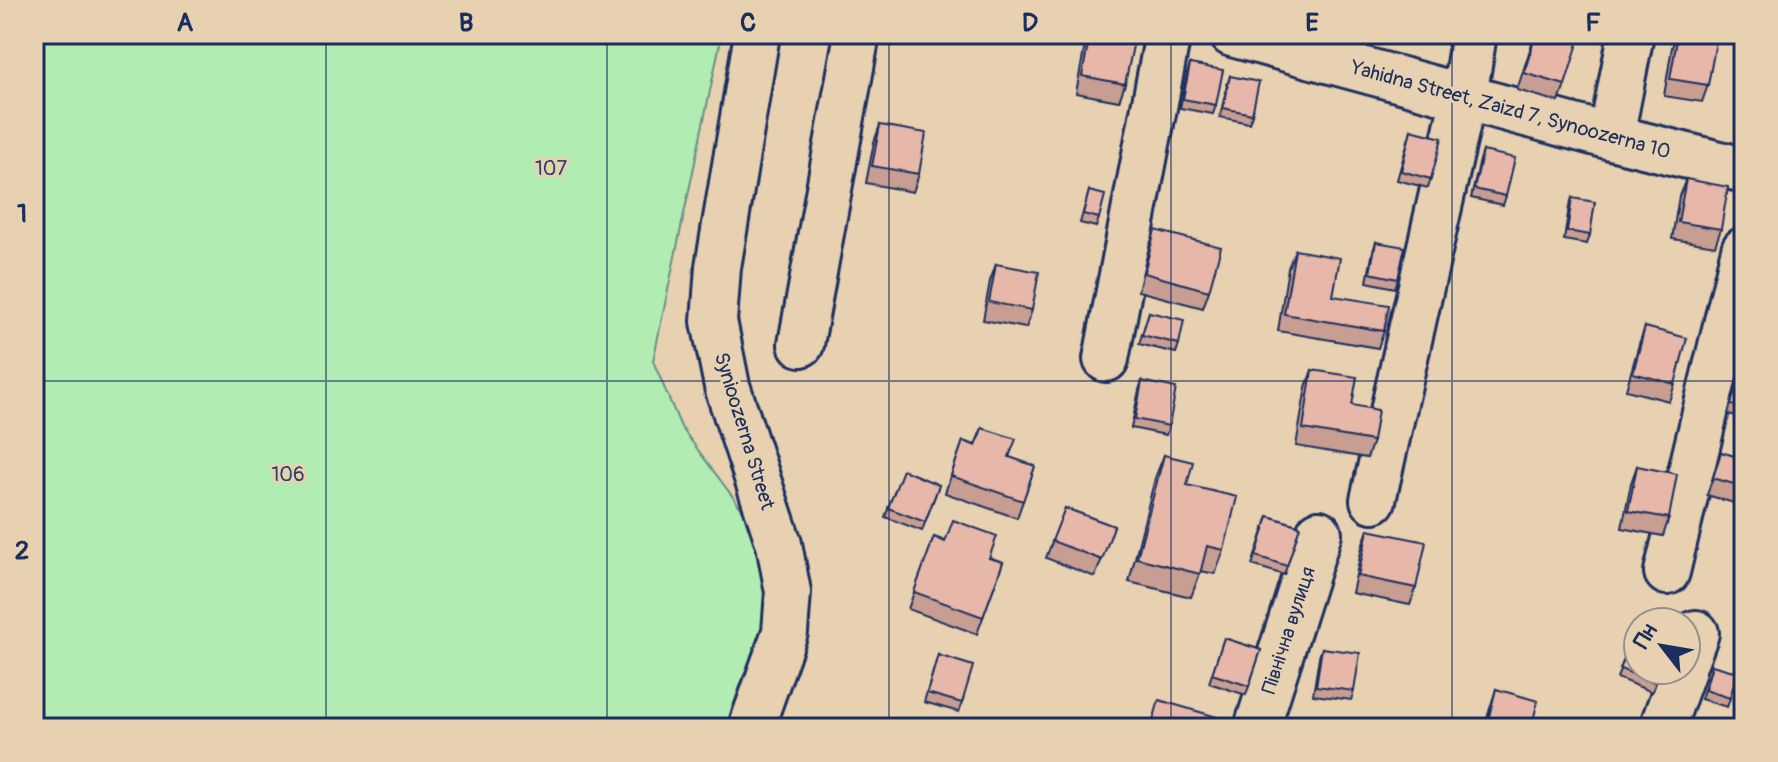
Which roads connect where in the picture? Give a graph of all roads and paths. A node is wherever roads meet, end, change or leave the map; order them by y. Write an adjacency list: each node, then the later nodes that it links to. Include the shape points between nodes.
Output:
1 (757, 34): 17 (street, Synioozerna Street, via 718,267 714,321 727,386 779,544 788,592 785,632)
2 (857, 34): 11 (street)
3 (1168, 34): 12 (street)
4 (1232, 34): 7 (street, Yahidna Street, Zaizd 7, Synoozerna 10)
5 (1474, 34): 7 (street)
6 (1631, 34): 8 (street)
7 (1464, 96): 8 (street, Yahidna Street, Zaizd 7, Synoozerna 10); 13 (street)
8 (1611, 137): 9 (street, Yahidna Street, Zaizd 7, Synoozerna 10)
9 (1744, 170)
10 (1744, 250): 15 (street)
11 (801, 344)
12 (1106, 359)
13 (1373, 500)
14 (1319, 533): 18 (street, Північна вулиця)
15 (1667, 572)
16 (1677, 686): 19 (street)
17 (751, 728)
18 (1257, 728)
19 (1662, 728)

